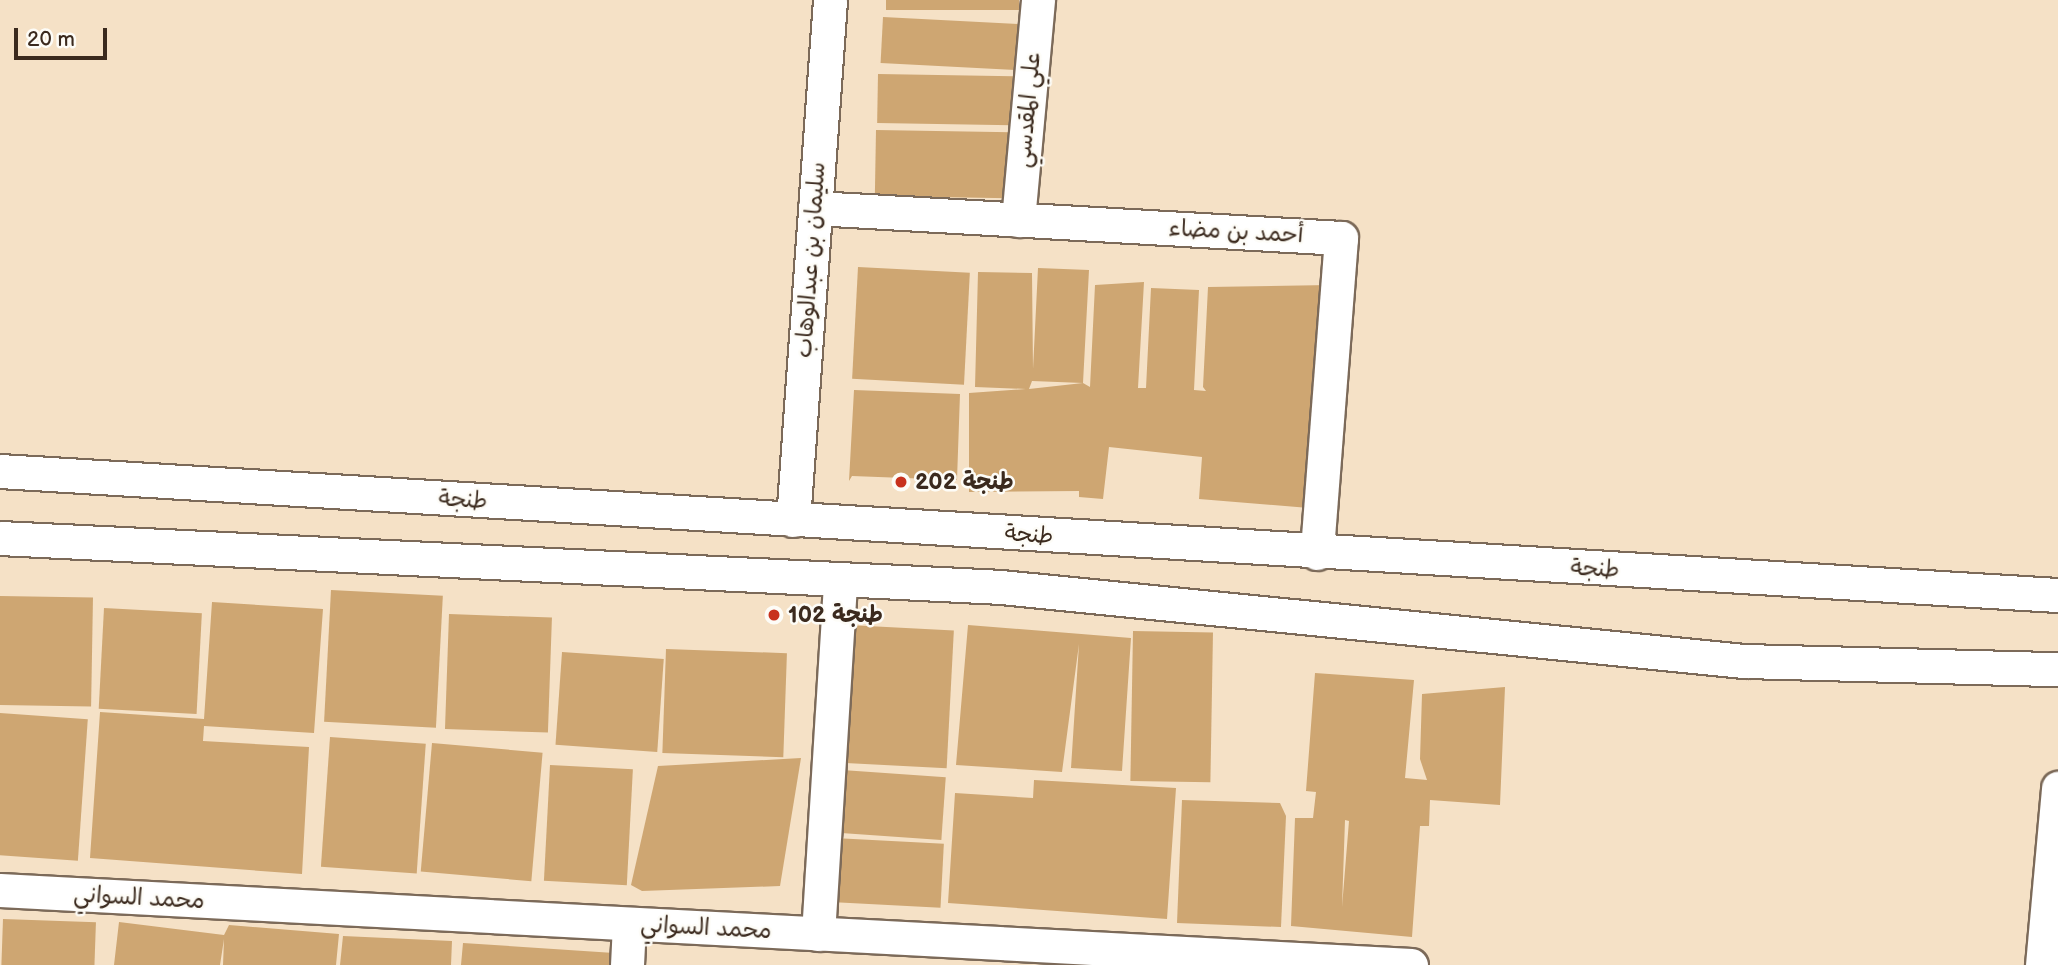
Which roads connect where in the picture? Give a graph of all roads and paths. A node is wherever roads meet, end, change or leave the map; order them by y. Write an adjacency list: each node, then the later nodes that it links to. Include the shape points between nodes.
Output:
1 (830, 0): 3 (street, سليمان بن عبدالوهاب)
2 (1038, 0): 4 (street, علي المقدسي)
3 (815, 208): 4 (street, أحمد بن مضاء); 6 (street, سليمان بن عبدالوهاب)
4 (1018, 220): 8 (street, أحمد بن مضاء, via 1341,238)
5 (0, 471): 6 (street, طنجة)
6 (793, 520): 8 (street, طنجة)
7 (0, 538): 9 (street)
8 (1317, 553): 10 (street, طنجة)
9 (840, 580): 11 (street, via 1001,587 1744,660); 15 (street)
10 (2058, 595)
11 (2058, 669)
12 (2058, 788): 19 (street)
13 (0, 890): 14 (street, محمد السواني)
14 (629, 924): 15 (street, محمد السواني); 17 (street)
15 (818, 934): 16 (street, محمد السواني)
16 (943, 953): 18 (street, محمد السواني)
17 (627, 965)
18 (1411, 965)
19 (2042, 965)

